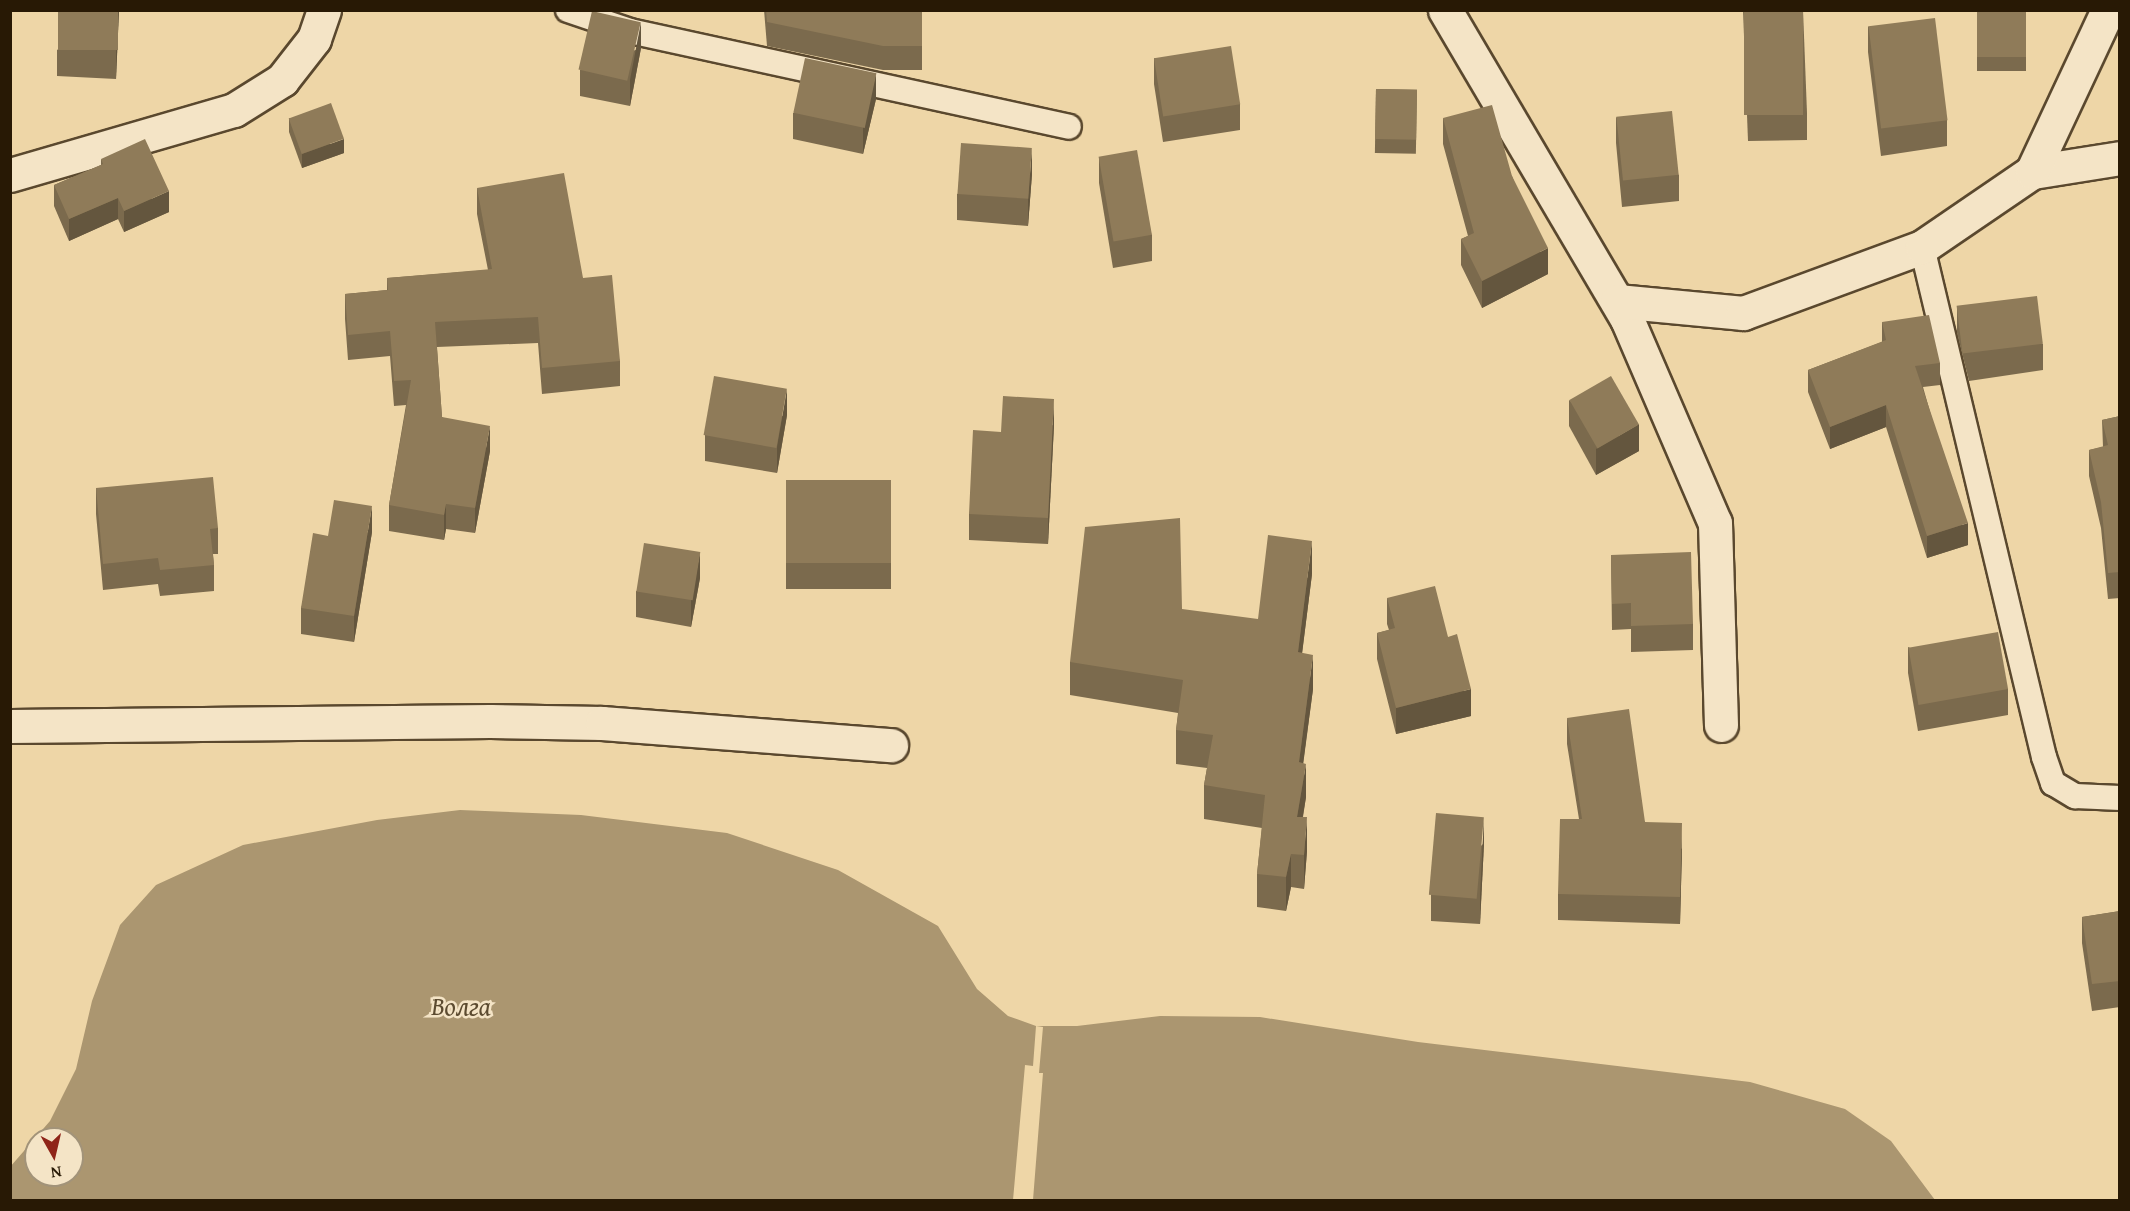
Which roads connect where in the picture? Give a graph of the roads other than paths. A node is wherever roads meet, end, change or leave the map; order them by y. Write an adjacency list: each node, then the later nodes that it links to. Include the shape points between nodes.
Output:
1 (324, 10): 8 (street, via 314,39 282,80 234,110)
2 (568, 10): 5 (lane, via 630,31)
3 (1445, 10): 10 (street)
4 (2108, 10): 7 (street)
5 (1069, 127)
6 (2120, 158): 7 (street)
7 (2032, 172): 9 (street)
8 (10, 175)
9 (1922, 247): 10 (street, via 1743,314); 14 (lane, via 2044,757 2054,783 2075,796)
10 (1617, 301): 11 (street, via 1715,524)
11 (1721, 725)
12 (10, 726): 13 (street, via 602,723)
13 (891, 745)
14 (2120, 798)

